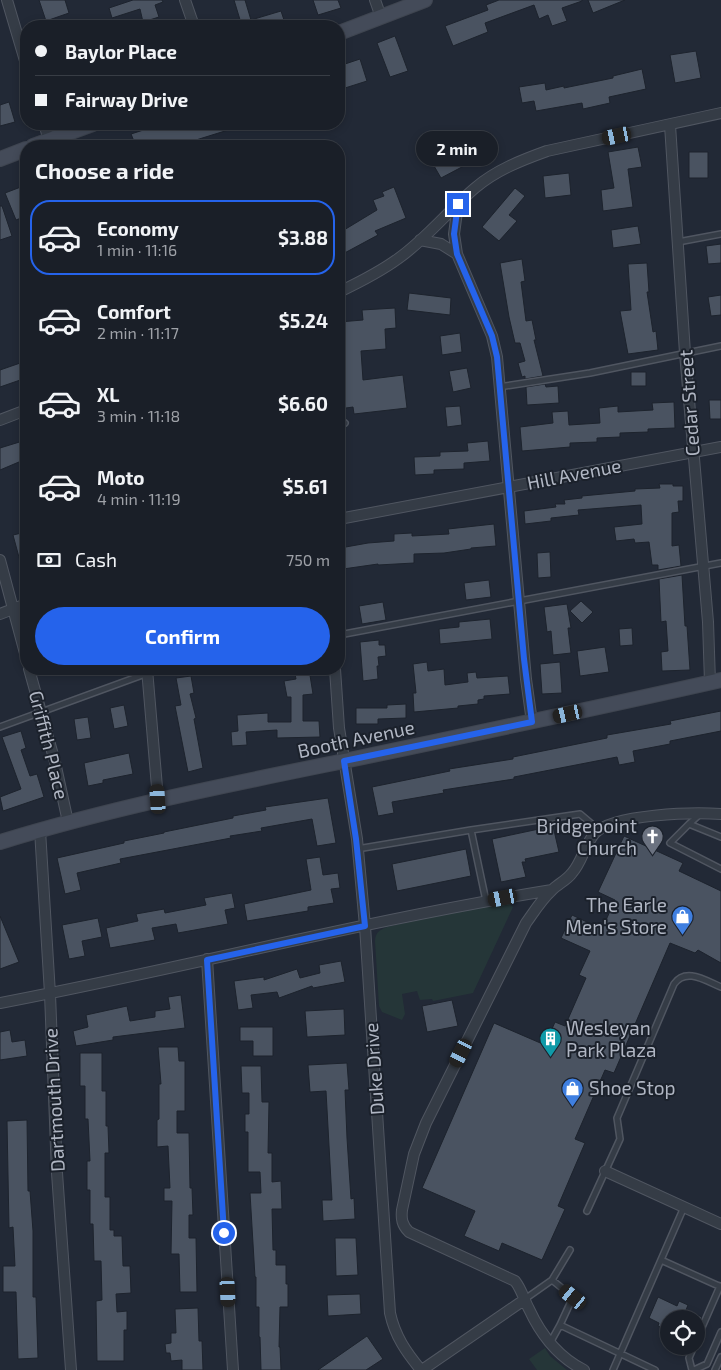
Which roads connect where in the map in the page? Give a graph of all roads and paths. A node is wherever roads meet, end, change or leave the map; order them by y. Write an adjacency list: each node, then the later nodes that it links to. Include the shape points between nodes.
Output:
1 (7, 0): 8 (street)
2 (185, 0): 6 (street)
3 (375, 0): 5 (street)
4 (425, 0): 5 (street)
5 (381, 17): 7 (street)
6 (192, 20)
7 (345, 31)
8 (20, 44)
9 (721, 113): 10 (street)
10 (670, 125): 16 (street, via 547,151 522,160 477,186); 19 (street, Cedar Street)
11 (46, 130): 13 (street)
12 (76, 130): 13 (street)
13 (49, 140)
14 (20, 151): 15 (street)
15 (0, 159)
16 (458, 204): 18 (street); 20 (street, via 454,234)
17 (721, 234): 19 (lane)
18 (420, 240): 20 (street, via 441,244); 21 (street, via 379,272)
19 (678, 242): 23 (street, Cedar Street)
20 (457, 254): 24 (street, via 492,336)
21 (345, 289)
22 (721, 346): 23 (lane)
23 (685, 353): 24 (lane); 28 (street, Cedar Street)
24 (499, 387): 29 (street)
25 (20, 412): 26 (street)
26 (0, 420)
27 (721, 446): 28 (street, Hill Avenue)
28 (692, 452): 29 (street, Hill Avenue); 33 (street, Cedar Street)
29 (508, 487): 30 (street, Hill Avenue); 34 (street)
30 (345, 518)
31 (0, 560): 36 (street)
32 (721, 563): 33 (lane)
33 (702, 566): 34 (lane); 44 (street, Cedar Street)
34 (519, 601): 38 (lane); 46 (street)
35 (20, 606): 36 (street)
36 (13, 609): 37 (street); 39 (street)
37 (0, 614)
38 (345, 634)
39 (20, 635)
40 (32, 675): 45 (street, Griffith Place)
41 (138, 675): 45 (lane)
42 (148, 675): 49 (street)
43 (335, 675): 48 (street, Duke Drive, via 338,728)
44 (716, 681): 46 (street, Booth Avenue)
45 (41, 712): 47 (lane); 52 (street, Griffith Place)
46 (532, 722): 48 (street, Booth Avenue)
47 (0, 727)
48 (344, 761): 49 (street, Booth Avenue); 59 (street, Duke Drive)
49 (158, 799): 52 (street, Booth Avenue)
50 (701, 813): 51 (street); 53 (lane); 56 (street, via 614,822)
51 (721, 814)
52 (68, 822): 54 (street, Booth Avenue)
53 (690, 824): 57 (lane); 60 (lane, via 670,843)
54 (40, 830): 58 (street, Booth Avenue); 66 (street, Dartmouth Drive)
55 (471, 830): 56 (lane, via 580,814); 59 (lane); 62 (lane)
56 (599, 830): 61 (street, via 571,875)
57 (721, 837)
58 (0, 842)
59 (358, 849): 63 (street, Duke Drive)
60 (721, 869)
61 (552, 890): 62 (street); 76 (street, via 526,923 426,1123 414,1154 402,1219 409,1232 515,1281)
62 (487, 902): 63 (street)
63 (365, 926): 64 (street); 86 (street, Duke Drive, via 390,1312 398,1340)
64 (207, 960): 66 (street); 85 (street)
65 (721, 988): 68 (lane, via 693,975 681,977 674,984 617,1118 620,1139)
66 (50, 994): 67 (street); 84 (street, Dartmouth Drive, via 57,1173)
67 (0, 1004)
68 (605, 1171): 69 (street); 70 (lane)
69 (684, 1207): 71 (street); 73 (lane)
70 (587, 1211)
71 (721, 1224)
72 (570, 1250): 74 (lane)
73 (661, 1260): 75 (lane); 81 (lane)
74 (552, 1280): 76 (lane); 78 (lane, via 573,1297)
75 (720, 1287): 77 (lane)
76 (524, 1300): 80 (street); 86 (street)
77 (705, 1321)
78 (560, 1325): 80 (lane); 81 (lane)
79 (721, 1332): 90 (lane, via 707,1364)
80 (550, 1343): 87 (street, via 570,1363)
81 (620, 1354): 88 (lane); 89 (lane)
82 (690, 1355): 90 (lane)
83 (721, 1357): 91 (lane)
84 (71, 1370)
85 (233, 1370)
86 (422, 1370)
87 (584, 1370)
88 (613, 1370)
89 (655, 1370)
90 (693, 1370)
91 (715, 1370)

